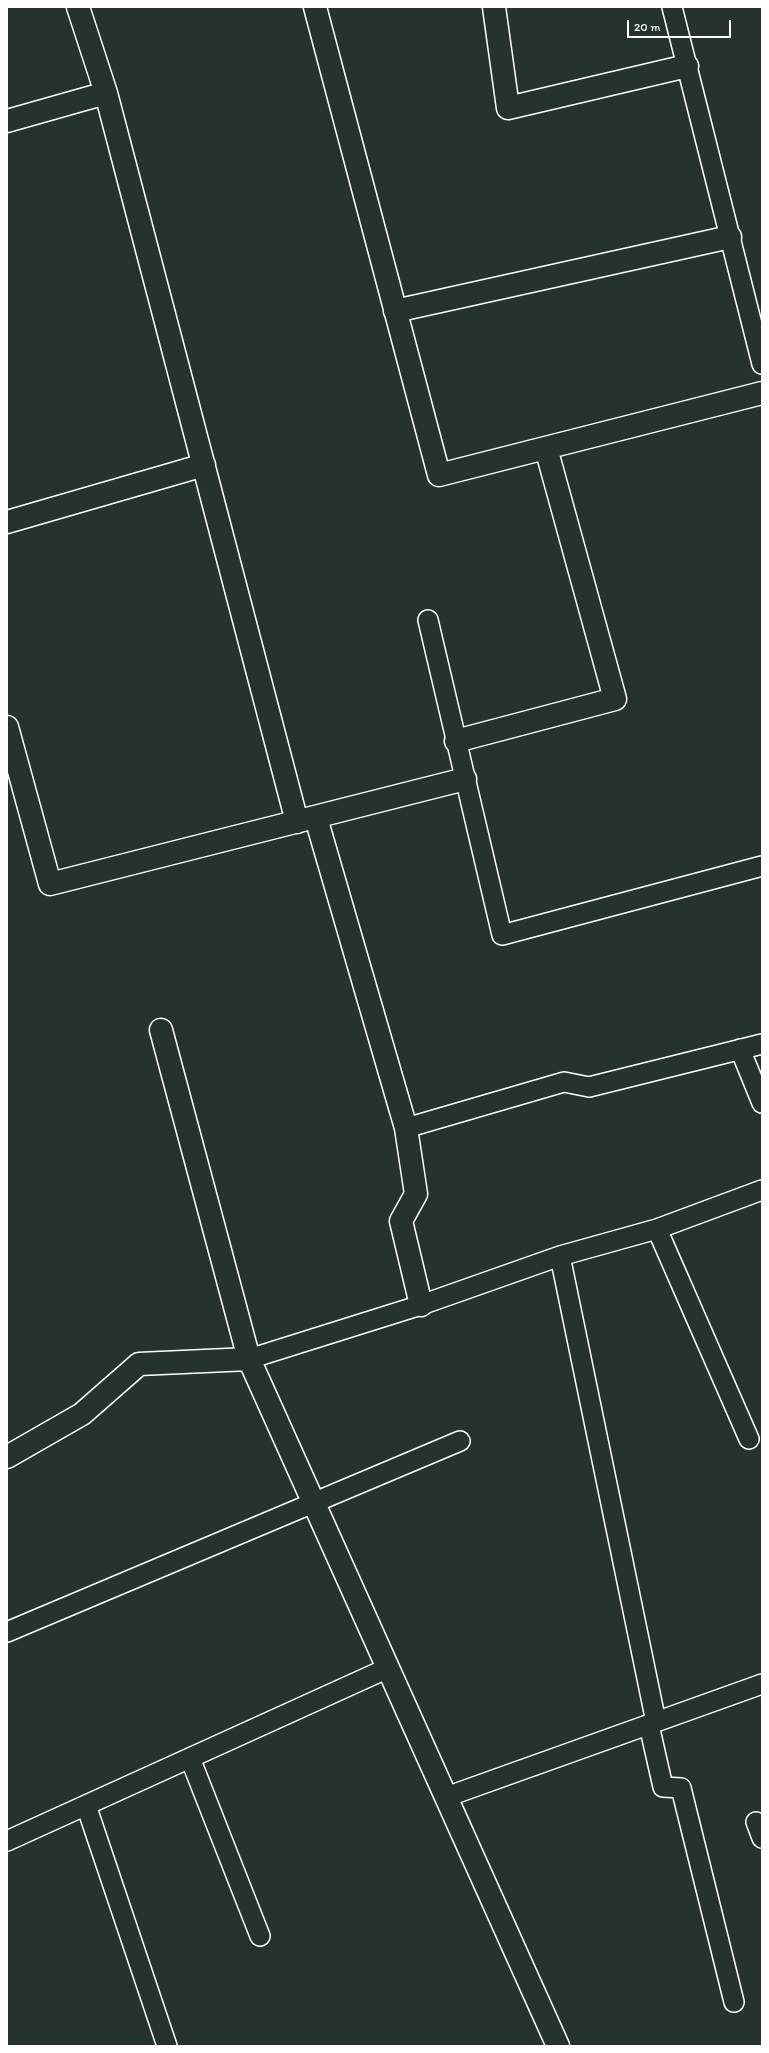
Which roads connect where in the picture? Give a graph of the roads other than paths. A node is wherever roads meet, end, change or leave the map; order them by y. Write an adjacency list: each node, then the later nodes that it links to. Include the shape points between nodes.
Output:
1 (78, 7): 6 (street)
2 (315, 7): 9 (street)
3 (494, 7): 5 (street, via 508,108)
4 (672, 7): 5 (lane)
5 (687, 66): 8 (lane)
6 (106, 93): 7 (street); 13 (street)
7 (7, 121)
8 (730, 237): 9 (street); 10 (lane)
9 (396, 310): 12 (street, via 439,475)
10 (762, 364)
11 (762, 393): 12 (street)
12 (546, 448): 17 (street, via 615,699)
13 (204, 465): 14 (street); 19 (street)
14 (7, 522)
15 (428, 620): 17 (lane)
16 (7, 728): 19 (street, via 50,884)
17 (456, 742): 18 (lane)
18 (465, 779): 19 (street); 20 (lane, via 502,935)
19 (306, 820): 25 (street)
20 (762, 866)
21 (161, 1030): 30 (street)
22 (762, 1044): 23 (lane)
23 (740, 1049): 24 (lane); 25 (lane, via 589,1087 564,1082)
24 (762, 1103)
25 (406, 1128): 29 (street, via 416,1194 401,1221)
26 (762, 1190): 27 (lane)
27 (656, 1229): 28 (lane); 31 (lane)
28 (560, 1256): 29 (lane); 38 (lane)
29 (421, 1305): 30 (lane)
30 (249, 1359): 33 (street, via 139,1364 82,1414); 34 (street)
31 (749, 1439)
32 (460, 1441): 34 (lane)
33 (7, 1457)
34 (313, 1503): 35 (lane); 36 (street)
35 (7, 1632)
36 (388, 1668): 39 (lane); 40 (street)
37 (762, 1684): 38 (lane)
38 (653, 1724): 40 (lane); 44 (lane, via 663,1787 681,1788)
39 (190, 1758): 41 (lane); 43 (lane)
40 (446, 1797): 46 (street)
41 (86, 1805): 42 (lane); 45 (lane)
42 (7, 1841)
43 (260, 1936)
44 (734, 2002)
45 (167, 2046)
46 (558, 2046)

